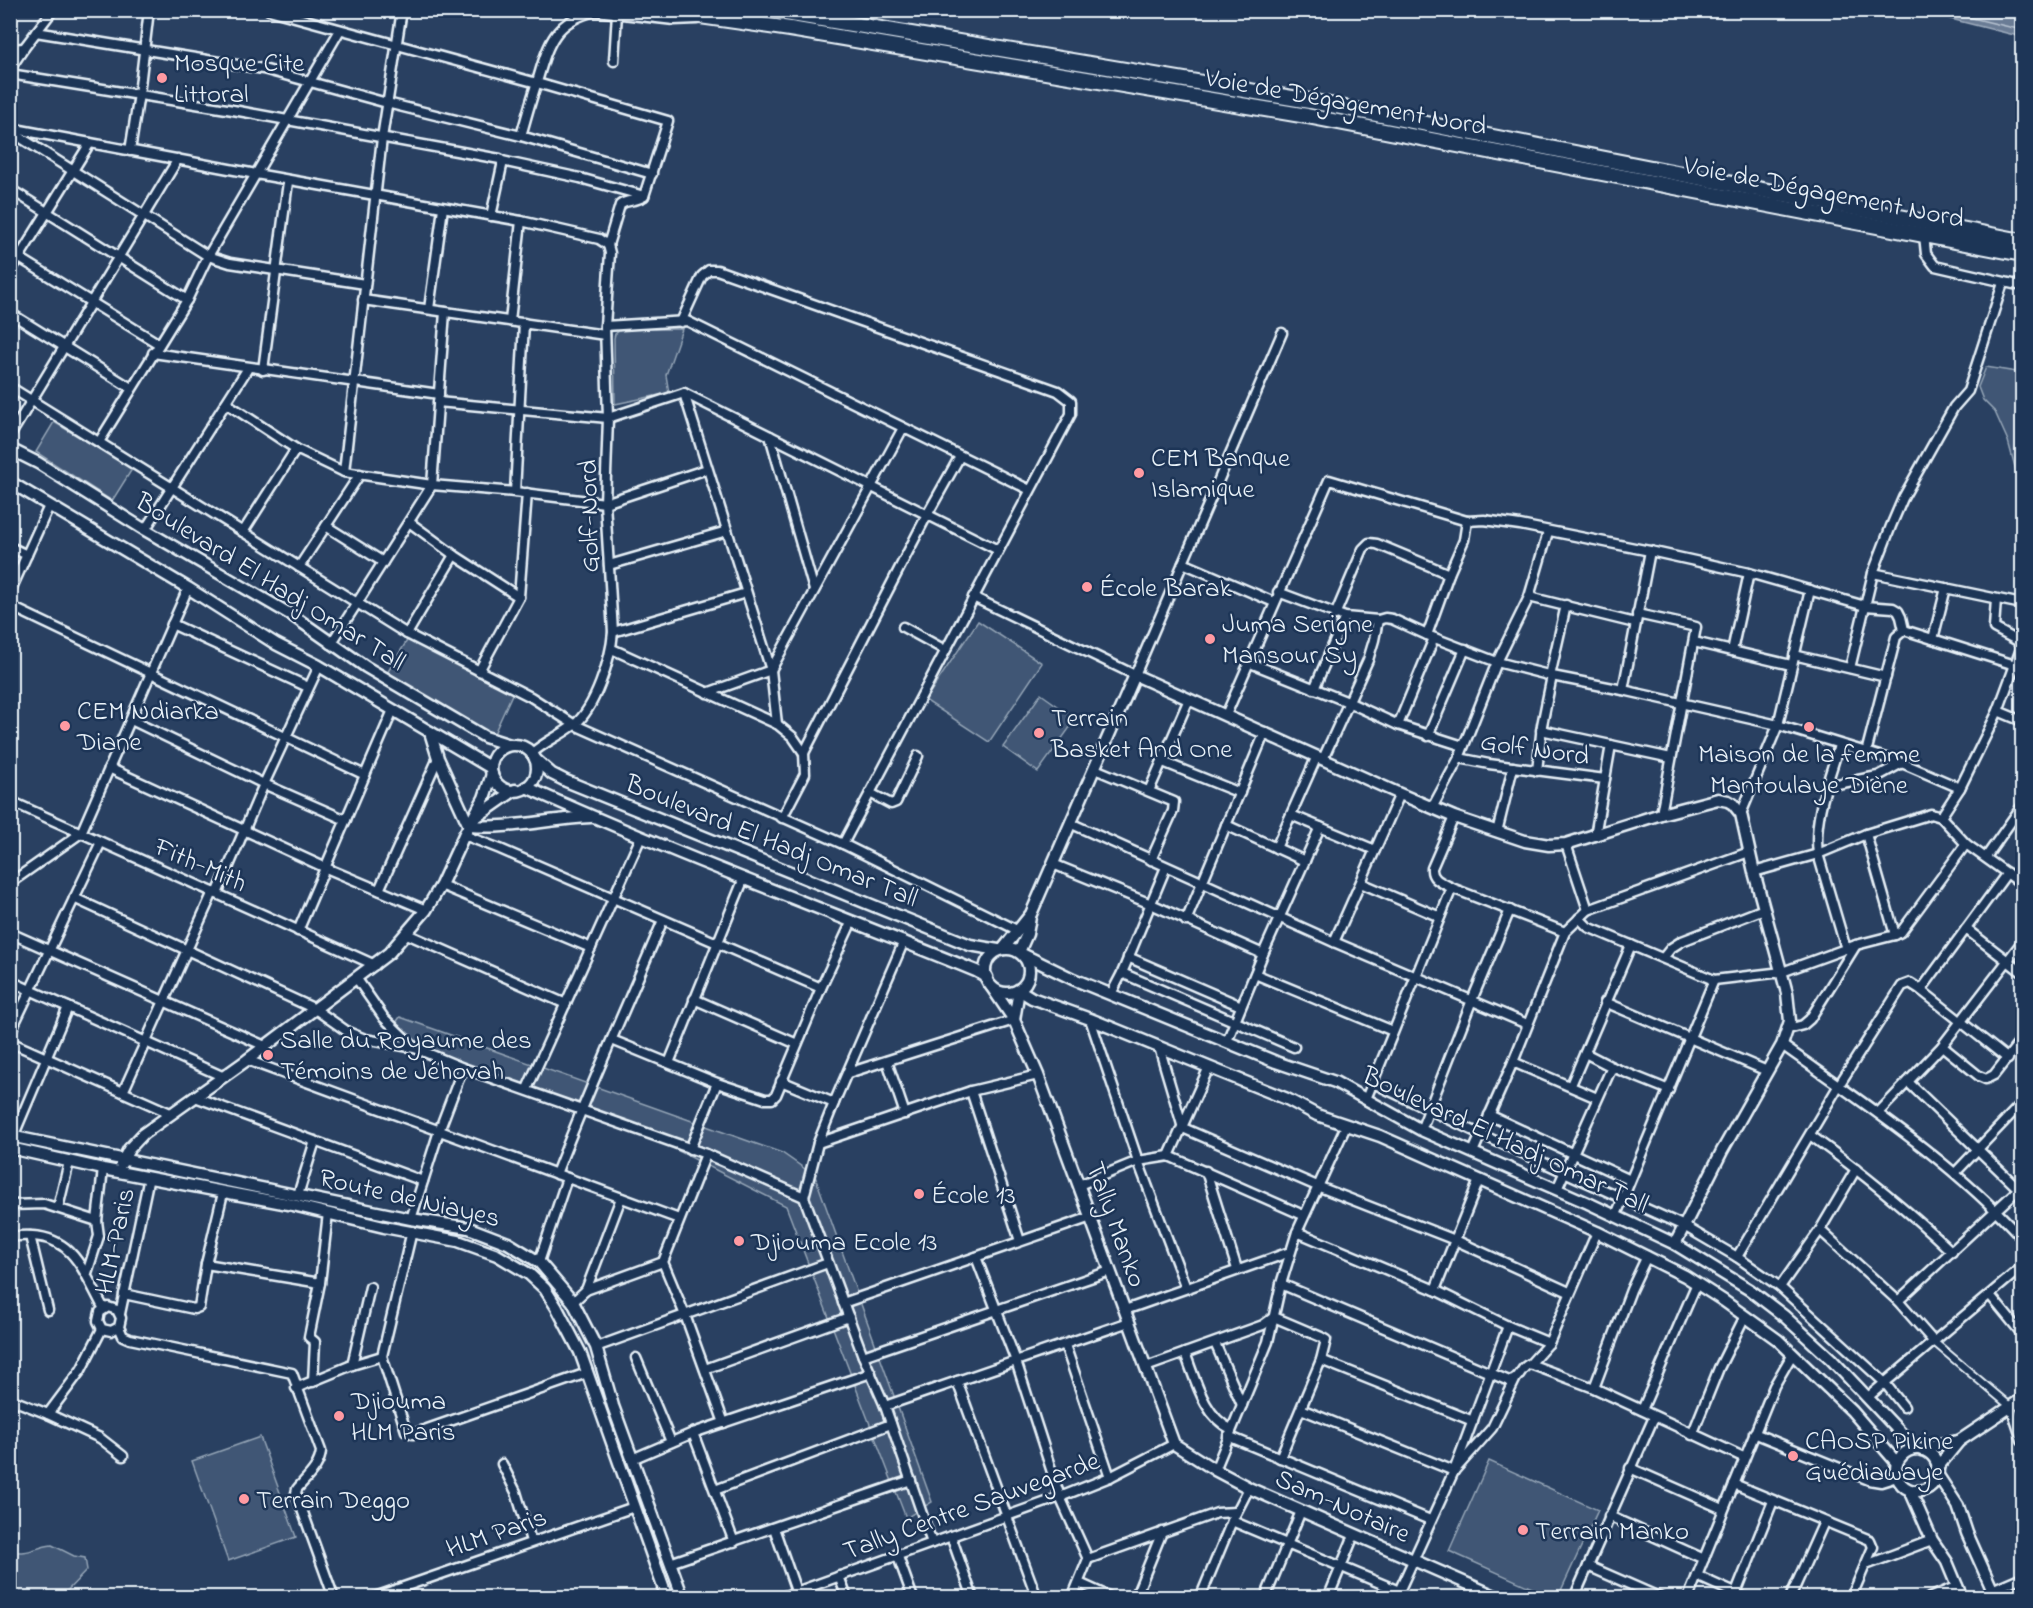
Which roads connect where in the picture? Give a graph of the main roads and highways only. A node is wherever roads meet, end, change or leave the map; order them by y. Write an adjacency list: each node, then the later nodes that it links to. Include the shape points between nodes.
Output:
1 (658, 10): 4 (highway, Voie de Dégagement Nord, via 1307,116)
2 (768, 10): 3 (highway, Voie de Dégagement Nord, via 1310,101)
3 (2022, 241)
4 (2022, 254)
5 (10, 449): 8 (main road, Boulevard El Hadj Omar Tall, via 293,616 331,644 485,737)
6 (10, 482): 7 (main road, Boulevard El Hadj Omar Tall, via 276,644)
7 (430, 732): 10 (main road, Boulevard El Hadj Omar Tall); 14 (main road)
8 (510, 745): 9 (main road, Boulevard El Hadj Omar Tall, via 522,747); 10 (main road, via 496,753)
9 (533, 756): 11 (main road, via 536,774); 16 (main road, Boulevard El Hadj Omar Tall, via 552,774 654,818 970,945)
10 (491, 771): 12 (main road, Boulevard El Hadj Omar Tall, via 500,786); 14 (main road, via 484,798)
11 (526, 787): 12 (main road); 13 (main road, Boulevard El Hadj Omar Tall)
12 (515, 790): 14 (main road)
13 (593, 817): 14 (main road); 18 (main road, Boulevard El Hadj Omar Tall, via 904,941)
14 (468, 827): 22 (main road, via 426,910 375,965 170,1113 137,1140)
15 (1031, 914): 16 (main road); 17 (main road); 24 (main road, via 1136,675 1432,808 1537,844 1566,844 1661,814 1721,799 1730,802 1741,814 1782,972 1790,1006 1788,1029)
16 (1000, 950): 17 (main road); 18 (main road, via 987,962)
17 (1021, 953): 19 (main road, via 1029,973); 24 (main road, Boulevard El Hadj Omar Tall, via 1073,979 1335,1082 1421,1130)
18 (989, 981): 19 (main road, via 1007,993); 20 (main road, Tally Manko)
19 (1018, 990): 20 (main road); 29 (main road, Boulevard El Hadj Omar Tall, via 1346,1126 1380,1136 1647,1256 1697,1283 1778,1340 1852,1411)
20 (1014, 1020): 27 (main road, Tally Manko, via 1038,1075)
21 (11, 1140): 22 (main road, Route de Niayes); 23 (main road, Route de Niayes, via 69,1162)
22 (123, 1159): 23 (main road); 34 (main road, Route de Niayes, via 469,1228 490,1234 540,1262 573,1302 596,1347 613,1406)
23 (117, 1172): 33 (main road, Route de Niayes, via 458,1240 498,1255 529,1274 545,1289 580,1352)
24 (1675, 1244): 28 (main road, Boulevard El Hadj Omar Tall, via 1750,1290 1784,1317 1832,1359)
25 (2022, 1399): 26 (main road)
26 (1959, 1441): 28 (main road); 30 (main road)
27 (1174, 1444): 35 (main road, Sam-Notaire, via 1249,1488)
28 (1919, 1450): 29 (main road, via 1905,1453); 30 (main road, Boulevard El Hadj Omar Tall, via 1932,1457)
29 (1897, 1463): 31 (main road, via 1897,1478)
30 (1937, 1471): 31 (main road, via 1932,1484 1924,1490); 32 (main road, Boulevard El Hadj Omar Tall, via 1958,1506)
31 (1910, 1490): 36 (main road)
32 (1994, 1594)
33 (667, 1598)
34 (683, 1598)
35 (1500, 1598)
36 (1962, 1598)

